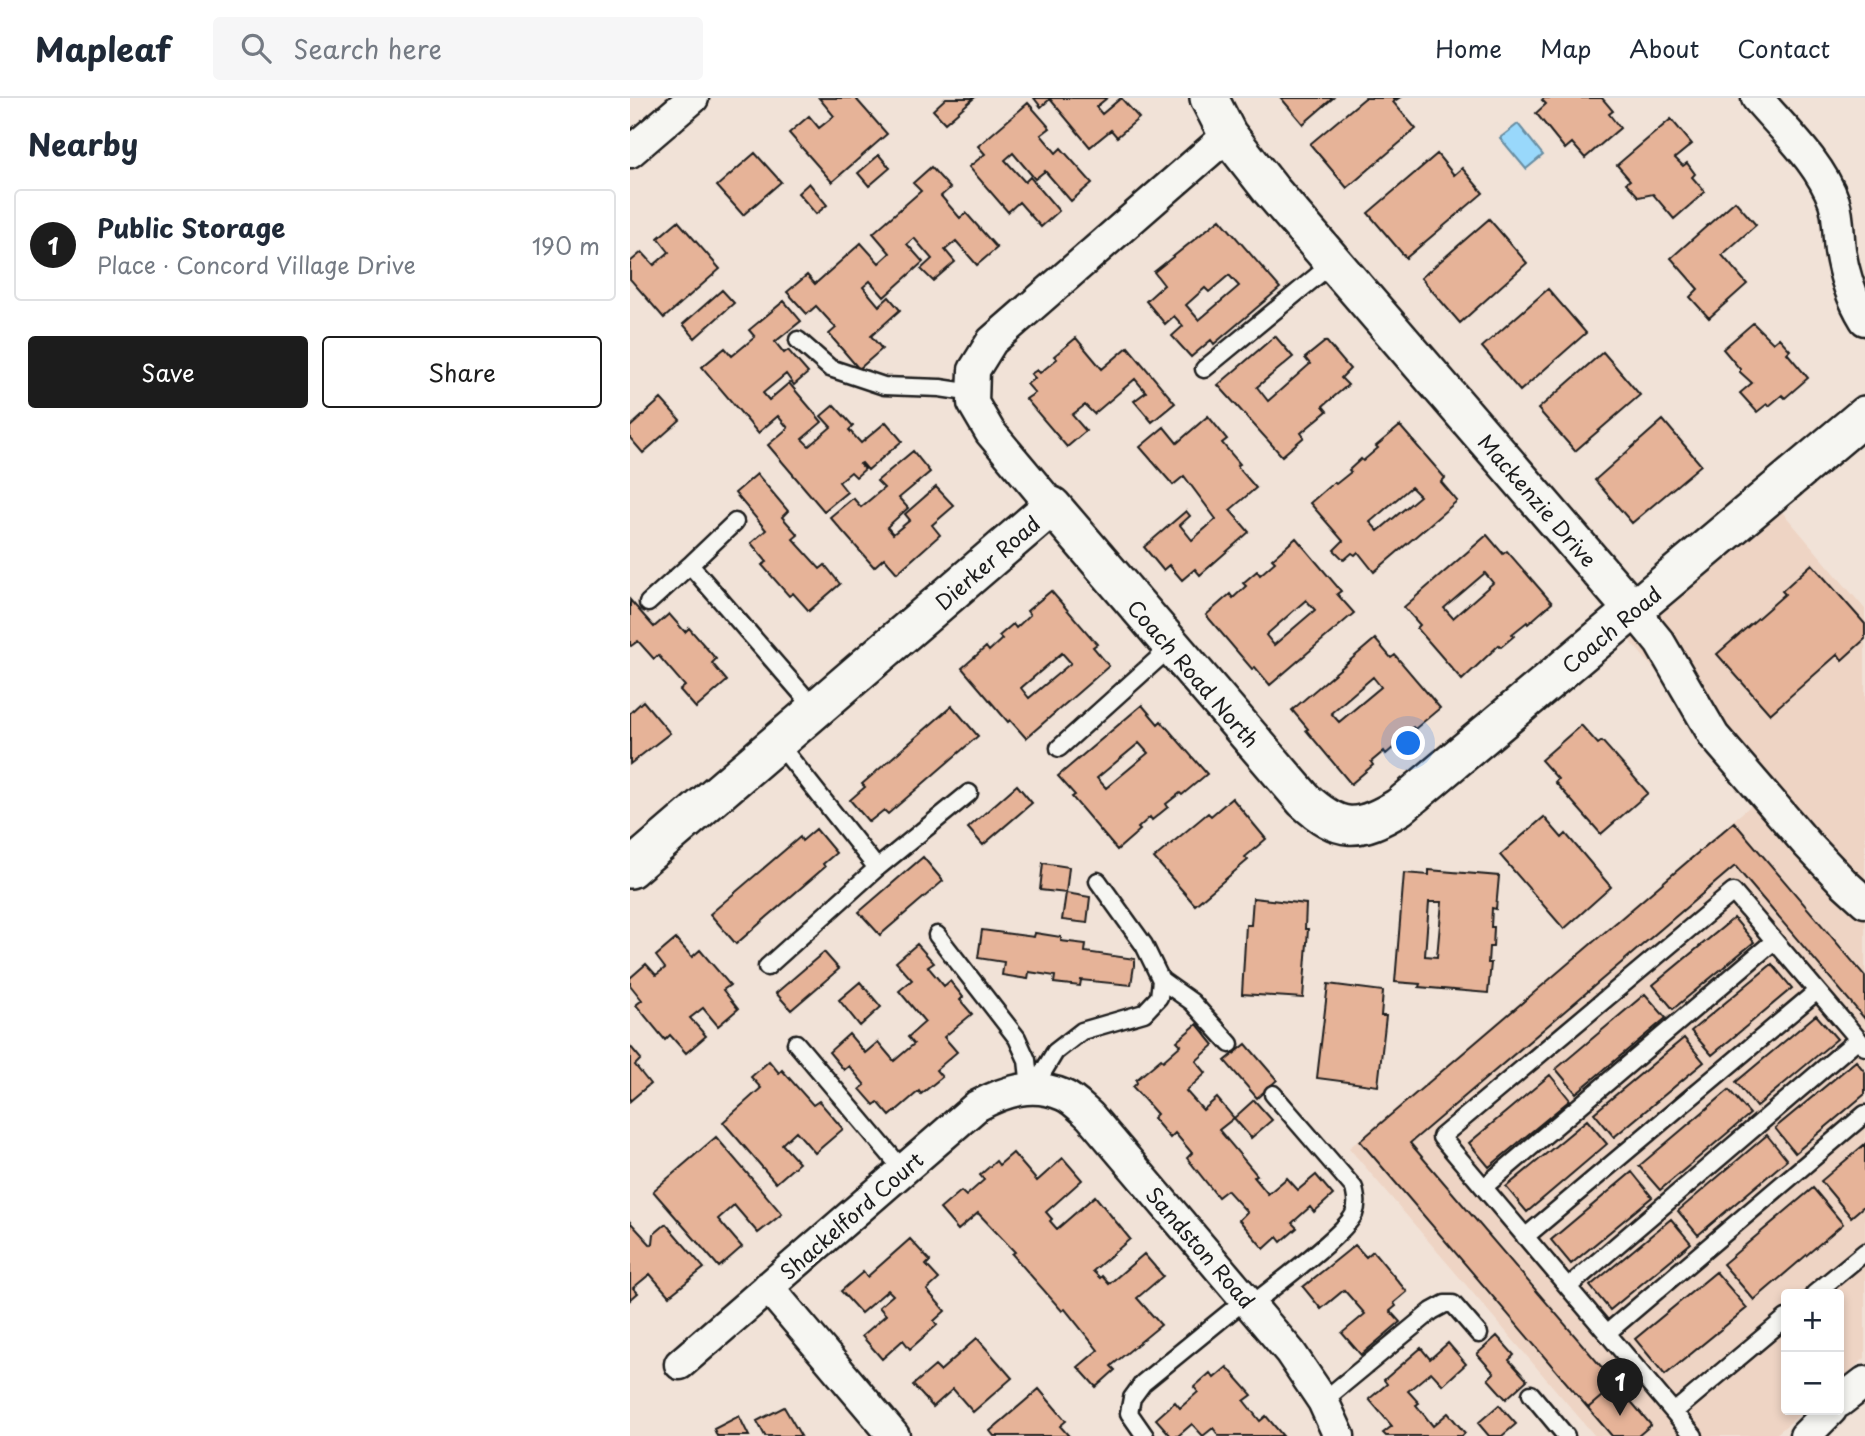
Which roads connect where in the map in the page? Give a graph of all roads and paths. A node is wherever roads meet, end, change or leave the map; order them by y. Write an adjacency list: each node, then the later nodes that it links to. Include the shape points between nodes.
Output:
1 (693, 98): 5 (street)
2 (1209, 98): 4 (street, Mackenzie Drive)
3 (1756, 98): 7 (street, via 1810,160 1827,187 1837,217 1849,292)
4 (1228, 135): 6 (street, Mackenzie Drive); 10 (street, via 992,341 974,370)
5 (630, 152)
6 (1334, 262): 9 (lane); 16 (street, Mackenzie Drive)
7 (1865, 320)
8 (798, 340): 10 (lane, via 830,368 884,386)
9 (1204, 369)
10 (973, 393): 12 (street, Dierker Road, via 973,403 990,432)
11 (1865, 415): 16 (street, Coach Road)
12 (1052, 506): 17 (street, Coach Road North); 18 (street, Dierker Road)
13 (735, 522): 14 (lane)
14 (690, 565): 15 (lane); 18 (lane)
15 (648, 603)
16 (1633, 611): 22 (street, Coach Road, via 1399,807 1375,821); 26 (street, Mackenzie Drive, via 1660,642 1714,736 1807,844)
17 (1171, 647): 20 (lane); 22 (street, Coach Road North, via 1304,800 1323,818)
18 (816, 710): 19 (street, Dierker Road)
19 (778, 743): 23 (lane); 24 (street, Dierker Road)
20 (1059, 748)
21 (969, 793): 23 (lane)
22 (1348, 826)
23 (877, 868): 29 (lane)
24 (630, 869)
25 (1098, 881): 30 (lane, via 1144,945)
26 (1865, 901)
27 (937, 936): 35 (lane, via 1017,1038)
28 (1774, 941): 31 (lane); 39 (lane); 39 (lane, via 1732,892 1440,1137)
29 (766, 967)
30 (1161, 980): 34 (lane, via 1192,1002); 35 (lane, via 1159,997 1144,1013 1082,1031 1055,1052)
31 (1818, 991): 33 (lane); 40 (lane)
32 (796, 1042): 38 (lane)
33 (1861, 1043): 43 (lane)
34 (1230, 1045)
35 (1032, 1088): 38 (street, Shackelford Court, via 1004,1092 977,1106); 45 (street, Sandston Road, via 1065,1096 1090,1116)
36 (1273, 1094): 45 (lane, via 1354,1188 1358,1202 1340,1231)
37 (1865, 1114): 47 (lane)
38 (902, 1170): 42 (street, Shackelford Court)
39 (1483, 1187): 40 (lane)
40 (1525, 1237): 43 (lane)
41 (1865, 1252): 44 (lane)
42 (768, 1287): 49 (street, Shackelford Court); 56 (street)
43 (1568, 1287): 47 (lane)
44 (1820, 1289)
45 (1249, 1302): 53 (street, Sandston Road); 57 (lane, via 1143,1383 1132,1398 1129,1413)
46 (1781, 1322): 54 (lane)
47 (1607, 1333): 54 (lane)
48 (1479, 1334): 53 (lane, via 1452,1304 1445,1304)
49 (680, 1364)
50 (1865, 1382): 52 (street)
51 (1531, 1394): 59 (lane)
52 (1844, 1398)
53 (1323, 1401): 58 (street, Sandston Road)
54 (1674, 1412): 60 (lane)
55 (1826, 1415): 61 (street)
56 (894, 1436)
57 (1145, 1436)
58 (1339, 1436)
59 (1566, 1436)
60 (1694, 1436)
61 (1805, 1436)

